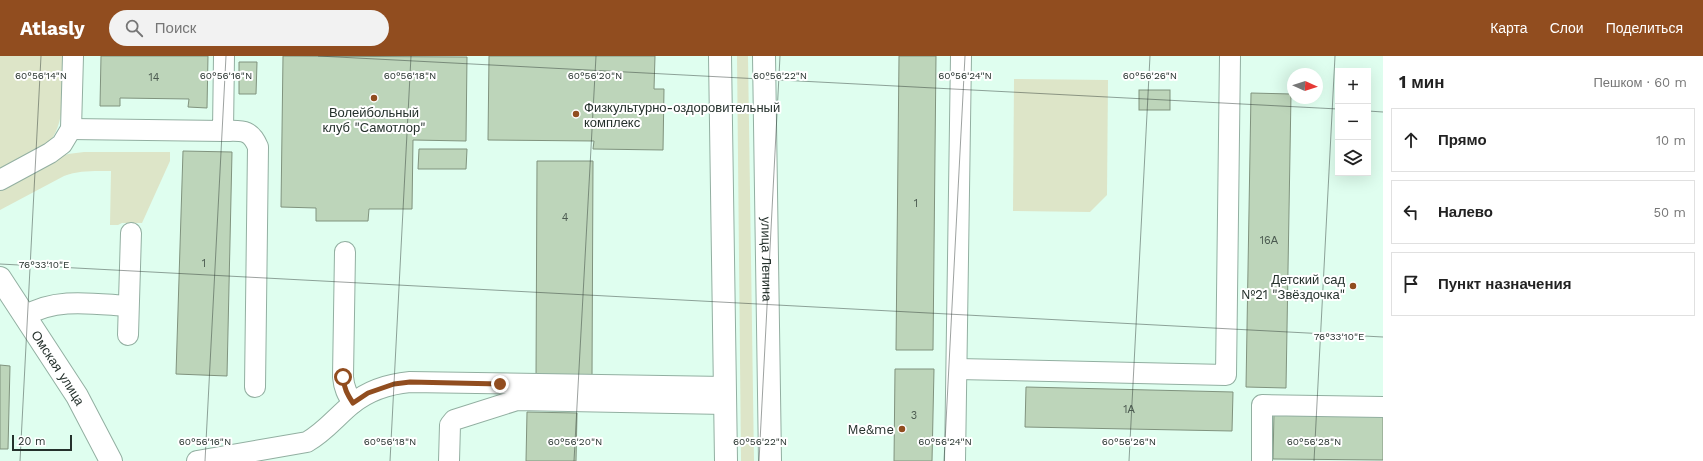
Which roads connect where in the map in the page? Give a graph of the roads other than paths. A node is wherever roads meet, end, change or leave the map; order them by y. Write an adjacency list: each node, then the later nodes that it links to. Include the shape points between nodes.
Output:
1 (72, 56): 7 (lane)
2 (224, 56): 8 (lane)
3 (720, 56): 18 (main road)
4 (764, 56): 25 (main road, улица Ленина)
5 (961, 56): 16 (lane)
6 (1230, 56): 16 (lane, via 1226,374)
7 (71, 129): 8 (lane); 9 (lane, via 62,144 50,153)
8 (223, 131): 17 (lane, via 245,132 254,137 258,147)
9 (0, 180)
10 (131, 233): 13 (lane)
11 (345, 252): 19 (lane, via 343,377 347,395)
12 (0, 278): 14 (main road, Омская улица)
13 (128, 306): 14 (lane, via 70,303 45,306); 15 (lane)
14 (25, 316): 21 (main road, Омская улица, via 77,396)
15 (128, 335)
16 (957, 369): 26 (lane)
17 (255, 387)
18 (725, 396): 19 (lane, via 410,382 380,388); 23 (lane, via 518,400 454,420 450,425); 24 (main road)
19 (353, 403): 22 (lane, via 318,436 307,442)
20 (1383, 407): 27 (lane, via 1262,405)
21 (111, 461)
22 (197, 461)
23 (449, 461)
24 (726, 461)
25 (770, 461)
26 (955, 461)
27 (1262, 461)

